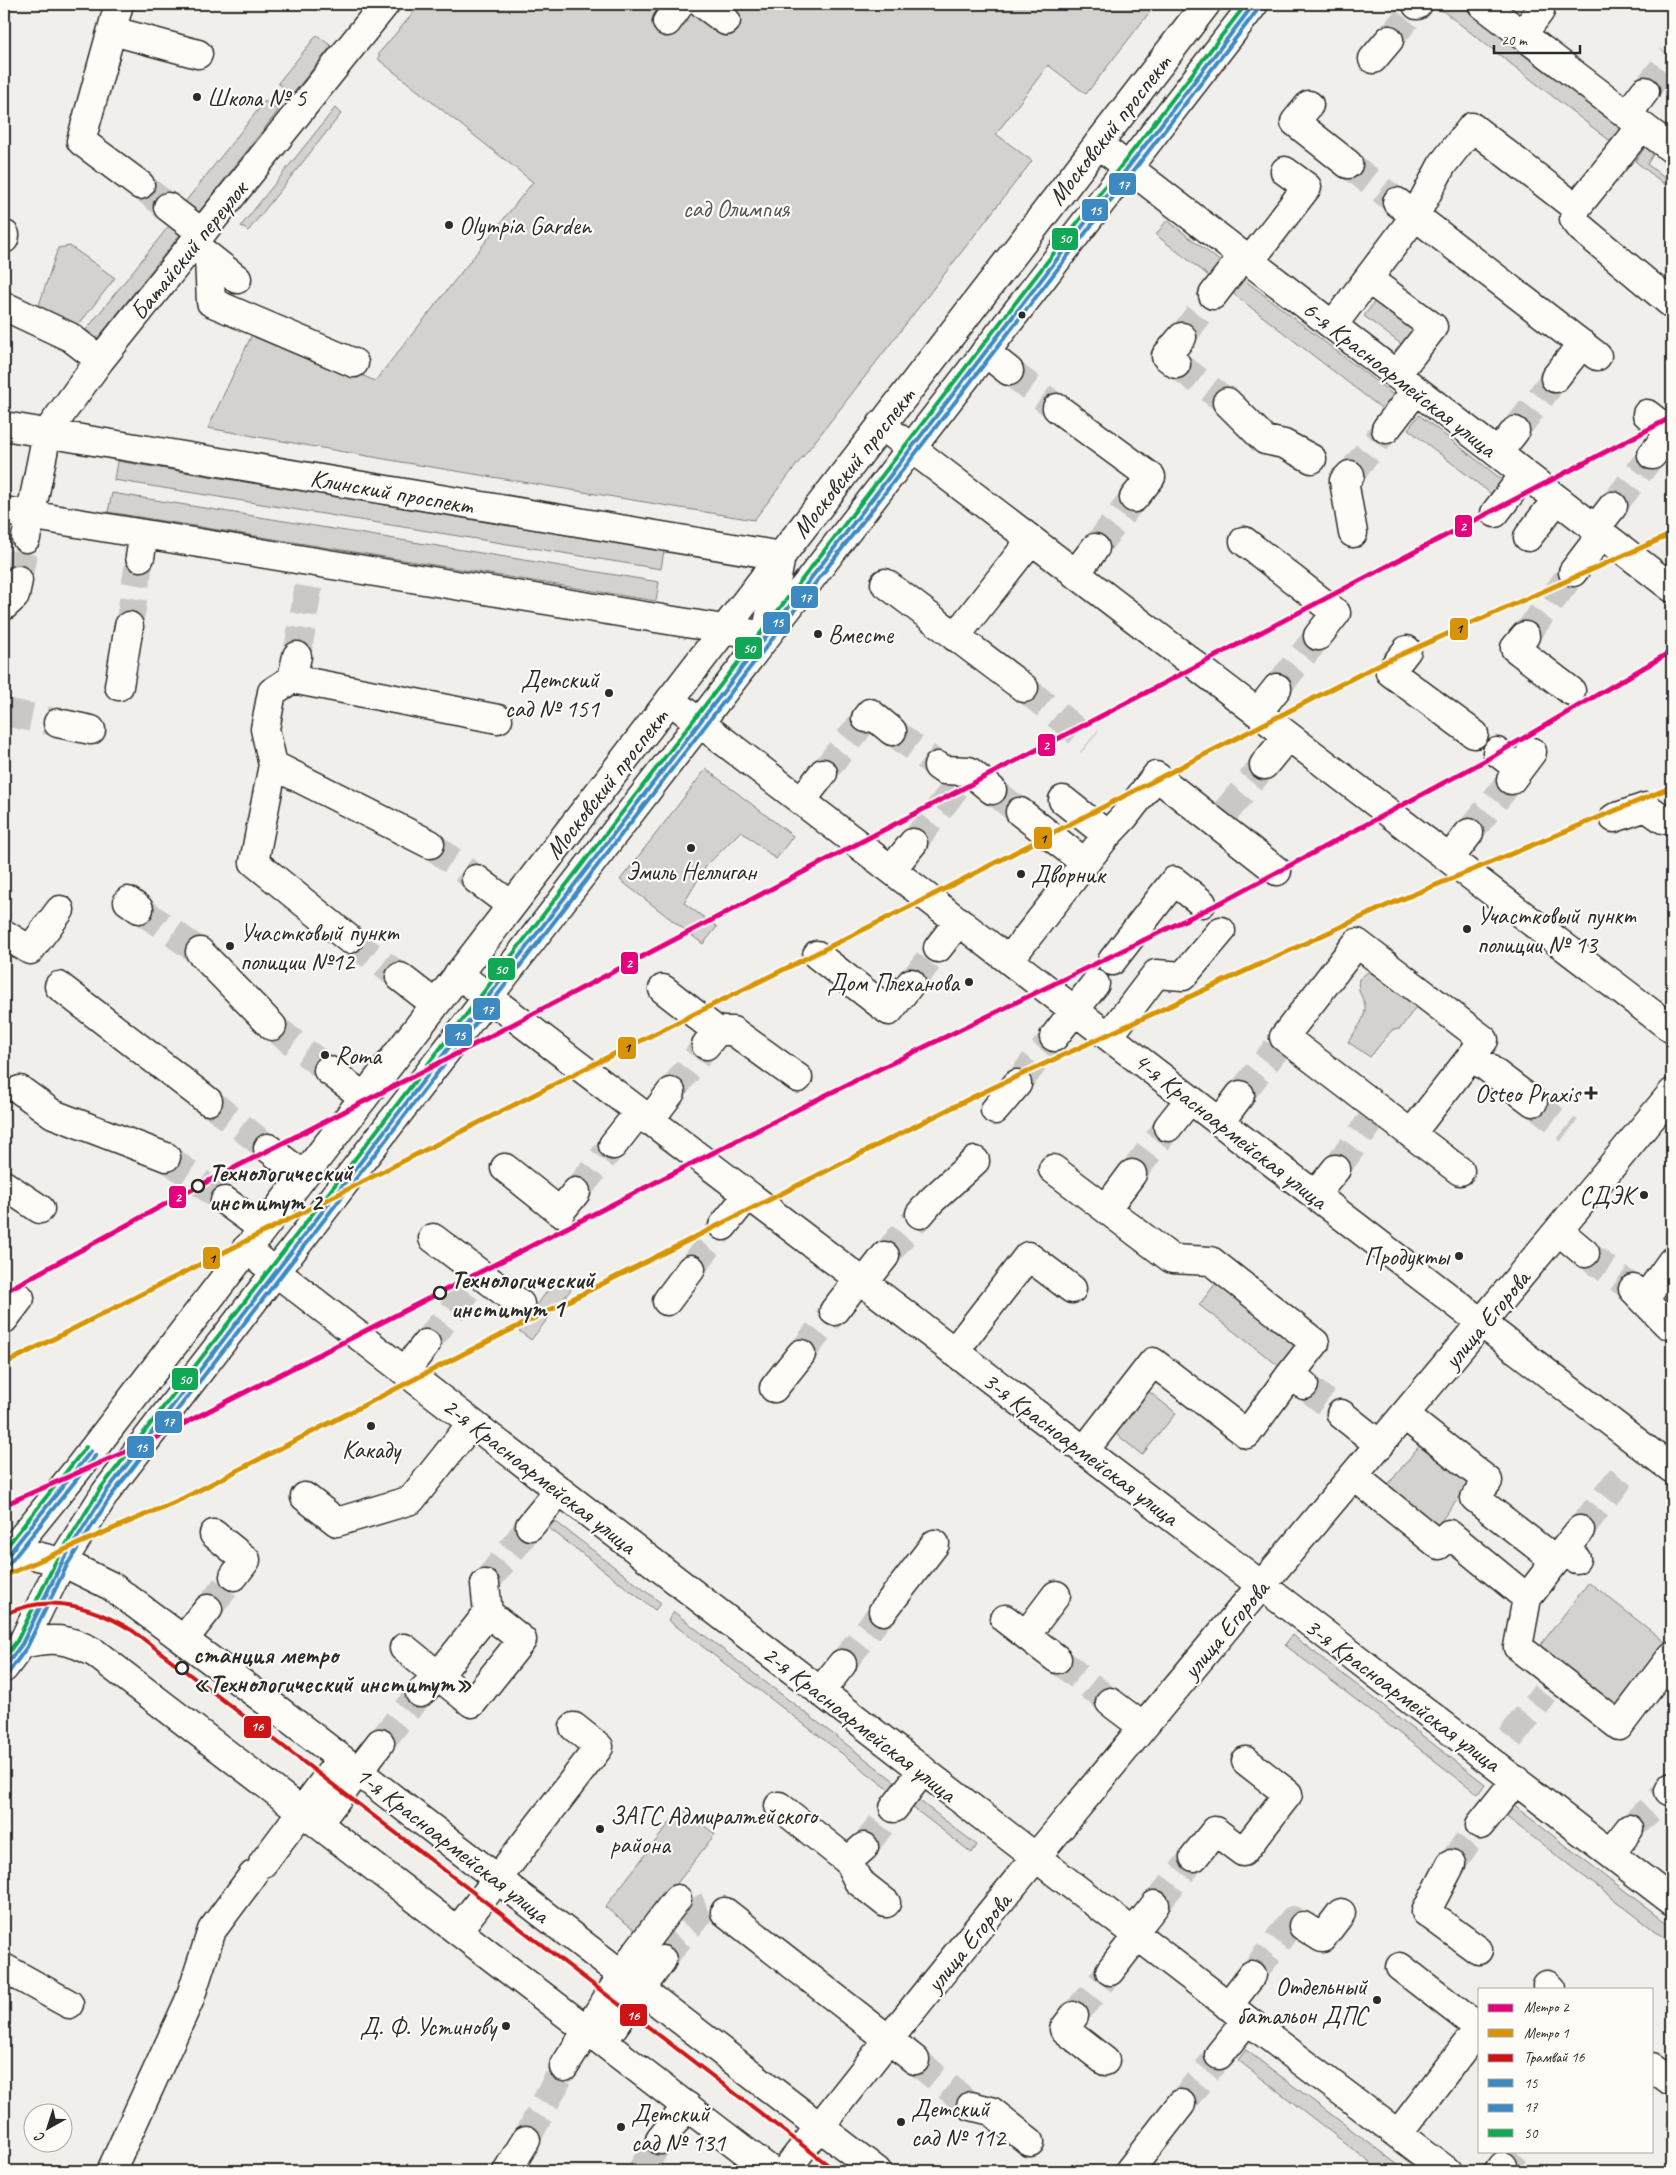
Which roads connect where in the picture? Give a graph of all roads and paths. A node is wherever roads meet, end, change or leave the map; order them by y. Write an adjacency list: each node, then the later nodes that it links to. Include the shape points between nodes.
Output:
1 (119, 4): 9 (street)
2 (385, 4): 24 (street, Батайский переулок)
3 (703, 4): 8 (street)
4 (1206, 4): 15 (street, Московский проспект)
5 (1254, 4): 18 (street, Московский проспект)
6 (1482, 4): 10 (street)
7 (1540, 11): 10 (street)
8 (726, 21)
9 (113, 31): 11 (street); 20 (street, via 81,141)
10 (1522, 35): 14 (street)
11 (198, 54)
12 (1645, 91): 14 (street)
13 (1309, 105): 17 (street, via 1295,122)
14 (1634, 121): 16 (street); 22 (street)
15 (1098, 144): 18 (street, 6-я Красноармейская улица); 43 (street, Московский проспект)
16 (1672, 149)
17 (1348, 164)
18 (1128, 168): 25 (street, 6-я Красноармейская улица); 33 (street, Московский проспект)
19 (1285, 171): 25 (street, via 1307,187)
20 (140, 185)
21 (168, 207): 24 (street)
22 (1576, 208): 23 (street, via 1472,127); 29 (street, via 1574,219 1581,228)
23 (1406, 209): 27 (street); 38 (street, via 1589,350)
24 (201, 245): 26 (street); 34 (street, Батайский переулок); 35 (street, via 211,302)
25 (1246, 259): 28 (street); 31 (street, 6-я Красноармейская улица)
26 (237, 279)
27 (1368, 279): 31 (street); 39 (street, via 1433,327)
28 (1213, 296)
29 (1672, 304)
30 (4, 306): 34 (street, via 70,337)
31 (1333, 325): 39 (street, 6-я Красноармейская улица)
32 (1182, 336): 36 (street, via 1166,356)
33 (985, 352): 37 (street); 48 (street, Московский проспект)
34 (100, 360): 47 (street, Батайский переулок)
35 (354, 363)
36 (1176, 364)
37 (1009, 371)
38 (1555, 378)
39 (1406, 383): 45 (street); 49 (street, 6-я Красноармейская улица)
40 (1227, 402): 51 (street, via 1265,440 1284,444)
41 (1057, 408): 54 (street, via 1151,477)
42 (1647, 414): 50 (street, via 1670,432)
43 (881, 425): 48 (street); 66 (street, Московский проспект)
44 (4, 426): 47 (street, Клинский проспект)
45 (1386, 429)
46 (1515, 431): 49 (street)
47 (47, 433): 59 (street, Батайский переулок); 66 (street, Клинский проспект)
48 (912, 448): 63 (street); 75 (street, Московский проспект)
49 (1498, 454): 52 (street, 6-я Красноармейская улица)
50 (1652, 455)
51 (1312, 459)
52 (1525, 474): 55 (street, 6-я Красноармейская улица); 58 (street)
53 (1350, 475): 61 (street, via 1344,481)
54 (1134, 498)
55 (1558, 499): 60 (street, 6-я Красноармейская улица); 62 (street)
56 (1613, 506): 60 (street)
57 (4, 511): 59 (street)
58 (1495, 513)
59 (28, 527): 74 (street, via 311,573)
60 (1599, 531): 67 (street); 71 (street, 6-я Красноармейская улица)
61 (1353, 534)
62 (1528, 537)
63 (1031, 540): 68 (street); 78 (street)
64 (1244, 541): 76 (street, via 1336,613)
65 (1095, 548): 68 (street)
66 (781, 556): 74 (street, Московский проспект); 75 (street)
67 (1573, 572)
68 (1075, 574): 85 (street)
69 (18, 580): 72 (street, via 15,596)
70 (886, 583): 78 (street)
71 (1672, 588)
72 (4, 606)
73 (129, 626): 80 (street)
74 (724, 630): 75 (street); 84 (street, Московский проспект)
75 (766, 636): 88 (street, Московский проспект)
76 (1318, 636)
77 (1524, 636): 83 (street, via 1515,648)
78 (955, 637): 81 (street)
79 (1407, 650): 92 (street, via 1390,672)
80 (119, 686)
81 (1024, 688)
82 (1277, 688): 85 (street)
83 (1571, 691)
84 (670, 700): 88 (street, 4-я Красноармейская улица); 116 (street, Московский проспект)
85 (1258, 712): 93 (street)
86 (866, 718): 91 (street, via 870,713)
87 (498, 719): 95 (street, via 294,668 272,692 265,729)
88 (700, 722): 101 (street, 4-я Красноармейская улица); 133 (street, Московский проспект)
89 (58, 723): 90 (street)
90 (91, 730)
91 (892, 730)
92 (1474, 734)
93 (1288, 736): 96 (street); 110 (street)
94 (1497, 752): 98 (street)
95 (273, 765): 109 (street); 121 (street, via 254,862)
96 (1264, 765)
97 (938, 766): 100 (street)
98 (1520, 767)
99 (823, 773): 101 (street)
100 (992, 790)
101 (802, 800): 112 (street, 4-я Красноармейская улица)
102 (1063, 800): 107 (street)
103 (1020, 812): 111 (street)
104 (1614, 818): 105 (street, via 1646,807)
105 (1663, 819)
106 (1469, 833): 110 (street)
107 (1107, 835): 111 (street); 113 (street, via 1156,776 1220,819)
108 (913, 843): 112 (street)
109 (430, 844)
110 (1450, 858): 137 (street)
111 (1084, 862): 125 (street)
112 (892, 870): 118 (street, 4-я Красноармейская улица)
113 (1277, 871)
114 (476, 879): 116 (street)
115 (1202, 903): 126 (street, via 1174,881)
116 (511, 905): 127 (street, Московский проспект)
117 (60, 910): 120 (street, via 30,950)
118 (959, 921): 122 (street); 125 (street, 4-я Красноармейская улица)
119 (1221, 931): 138 (street, via 1184,976 1156,974)
120 (4, 934)
121 (349, 939)
122 (938, 948)
123 (200, 952): 136 (street)
124 (818, 955): 129 (street, via 890,1011)
125 (1010, 960): 135 (street, 4-я Красноармейская улица)
126 (1112, 961)
127 (458, 974): 133 (street, 3-я Красноармейская улица); 134 (street, Московский проспект)
128 (400, 977): 134 (street)
129 (911, 983)
130 (1095, 984): 135 (street)
131 (59, 986): 150 (street)
132 (663, 989): 142 (street, via 712,1038 733,1031)
133 (488, 998): 153 (street, 3-я Красноармейская улица); 183 (street, Московский проспект)
134 (435, 1004): 148 (street, Московский проспект)
135 (1075, 1009): 138 (street, 4-я Красноармейская улица); 139 (street)
136 (272, 1026)
137 (1672, 1029)
138 (1109, 1036): 149 (street, 4-я Красноармейская улица)
139 (1054, 1037)
140 (1472, 1056): 151 (street); 156 (street); 156 (street, via 1484,1040 1357,943 1280,1043 1374,1116)
141 (328, 1070): 148 (street)
142 (798, 1078)
143 (1017, 1084): 152 (street)
144 (20, 1090): 159 (street, via 53,1114)
145 (671, 1092): 153 (street)
146 (1672, 1093): 176 (street, улица Егорова)
147 (1240, 1096): 154 (street)
148 (364, 1097): 166 (street, Московский проспект)
149 (1190, 1099): 154 (street, 4-я Красноармейская улица); 155 (street)
150 (208, 1101)
151 (1533, 1102)
152 (995, 1110)
153 (644, 1116): 157 (street); 169 (street, 3-я Красноармейская улица)
154 (1220, 1122): 170 (street, 4-я Красноармейская улица)
155 (1168, 1127)
156 (1411, 1134): 164 (street)
157 (613, 1145)
158 (268, 1148): 166 (street)
159 (166, 1157)
160 (975, 1161): 174 (street)
161 (505, 1168): 168 (street, via 560,1212)
162 (1053, 1169): 173 (street)
163 (1336, 1169): 170 (street)
164 (1460, 1171)
165 (1132, 1174): 173 (street)
166 (303, 1175): 178 (street, Московский проспект)
167 (4, 1185): 172 (street)
168 (576, 1192)
169 (748, 1195): 175 (street); 184 (street, 3-я Красноармейская улица)
170 (1315, 1195): 189 (street, 4-я Красноармейская улица)
171 (225, 1202): 178 (street, 2-я Красноармейская улица)
172 (40, 1209)
173 (1106, 1209): 200 (street, via 1172,1259 1211,1261 1315,1343 1297,1380 1246,1434 1153,1362)
174 (920, 1214)
175 (723, 1226)
176 (1559, 1231): 179 (street); 189 (street, улица Егорова)
177 (433, 1238): 187 (street, via 474,1283)
178 (254, 1239): 183 (street, 2-я Красноармейская улица); 208 (street, Московский проспект)
179 (1585, 1253)
180 (885, 1256): 184 (street)
181 (1672, 1261): 190 (street, via 1638,1294)
182 (691, 1270): 186 (street)
183 (276, 1272): 194 (street, 2-я Красноармейская улица); 209 (street, Московский проспект, via 106,1492)
184 (861, 1281): 188 (street); 192 (street, 3-я Красноармейская улица)
185 (1072, 1289): 192 (street, via 1028,1256)
186 (666, 1301)
187 (520, 1304)
188 (834, 1311)
189 (1482, 1324): 197 (street, улица Егорова); 201 (street, 4-я Красноармейская улица)
190 (1667, 1324)
191 (426, 1344): 194 (street)
192 (954, 1352): 200 (street, 3-я Красноармейская улица)
193 (801, 1354): 195 (street)
194 (405, 1371): 198 (street, 2-я Красноармейская улица)
195 (774, 1388)
196 (1341, 1414): 199 (street)
197 (1404, 1415): 199 (street, улица Егорова); 214 (street, via 1488,1481 1475,1498 1569,1550)
198 (472, 1423): 203 (street, 2-я Красноармейская улица); 204 (street, via 411,1500 337,1522)
199 (1380, 1445): 202 (street, улица Егорова)
200 (1084, 1451): 212 (street, 3-я Красноармейская улица)
201 (1669, 1461)
202 (1354, 1476): 212 (street, улица Егорова); 214 (street, via 1440,1545 1449,1534)
203 (559, 1490): 205 (street); 228 (street, 2-я Красноармейская улица)
204 (305, 1497)
205 (530, 1526)
206 (214, 1534): 210 (street, via 246,1560)
207 (935, 1544): 216 (street)
208 (8, 1555): 209 (street, 1-я Красноармейская улица)
209 (62, 1562): 220 (street, 1-я Красноармейская улица, via 111,1586); 221 (street, Московский проспект)
210 (234, 1576)
211 (485, 1584): 217 (street)
212 (1261, 1585): 231 (street, улица Егорова); 236 (street, 3-я Красноармейская улица)
213 (1056, 1595): 219 (street)
214 (1527, 1598): 223 (street, via 1518,1647 1550,1685 1619,1726)
215 (208, 1609): 220 (street)
216 (883, 1611)
217 (488, 1613): 227 (street); 227 (street, via 522,1640 478,1696 472,1703)
218 (1005, 1619): 219 (street)
219 (1026, 1635): 224 (street)
220 (184, 1639): 234 (street, 1-я Красноармейская улица)
221 (22, 1644): 226 (street, Московский проспект); 239 (street, via 58,1639 77,1643 96,1653)
222 (404, 1648): 227 (street)
223 (1672, 1656)
224 (1056, 1659)
225 (842, 1664): 228 (street)
226 (4, 1668)
227 (429, 1684)
228 (820, 1692): 235 (street, 2-я Красноармейская улица)
229 (1110, 1702): 231 (street)
230 (574, 1727): 246 (street, via 599,1746)
231 (1143, 1727): 244 (street, улица Егорова)
232 (380, 1743): 234 (street)
233 (1246, 1761): 243 (street, via 1288,1794 1243,1852 1215,1831)
234 (350, 1765): 239 (street); 246 (street, 1-я Красноармейская улица)
235 (923, 1770): 238 (street); 244 (street, 2-я Красноармейская улица)
236 (1516, 1780): 240 (street); 242 (street, 3-я Красноармейская улица)
237 (779, 1806): 249 (street, via 856,1854 858,1881)
238 (894, 1808)
239 (310, 1817): 254 (street); 282 (street, via 258,1869 212,1930 189,2001)
240 (1480, 1824)
241 (1629, 1829): 242 (street)
242 (1610, 1853): 248 (street, 3-я Красноармейская улица)
243 (1194, 1857)
244 (1035, 1858): 255 (street, 2-я Красноармейская улица); 269 (street, улица Егорова)
245 (1451, 1864): 256 (street, via 1426,1912)
246 (497, 1878): 254 (street); 262 (street, 1-я Красноармейская улица)
247 (677, 1899): 262 (street, via 636,1953)
248 (1672, 1901)
249 (886, 1903)
250 (1155, 1904): 255 (street)
251 (725, 1912): 269 (street)
252 (1341, 1913): 253 (street, via 1322,1938)
253 (1303, 1926)
254 (458, 1930): 268 (street)
255 (1135, 1934): 260 (street); 264 (street, 2-я Красноармейская улица)
256 (1478, 1950)
257 (662, 1960): 262 (street)
258 (1400, 1967): 266 (street)
259 (4, 1968): 263 (street)
260 (1110, 1971)
261 (1252, 1975): 264 (street)
262 (632, 1982): 268 (street); 277 (street, 1-я Красноармейская улица)
263 (69, 2004)
264 (1238, 2013): 270 (street); 278 (street, 2-я Красноармейская улица)
265 (1074, 2016): 272 (street, via 1064,2029)
266 (1478, 2027)
267 (1478, 2029): 278 (street)
268 (596, 2035): 273 (street); 275 (street)
269 (890, 2039): 271 (street); 277 (street, улица Егорова)
270 (1219, 2055)
271 (915, 2060)
272 (1105, 2061)
273 (564, 2067)
274 (1181, 2104): 287 (street)
275 (687, 2106): 280 (street); 284 (street)
276 (971, 2106): 281 (street, via 991,2111)
277 (820, 2127): 285 (street, улица Егорова); 286 (street, 1-я Красноармейская улица)
278 (1398, 2134): 288 (street, 2-я Красноармейская улица)
279 (526, 2140): 283 (street)
280 (660, 2140)
281 (1030, 2142)
282 (111, 2171)
283 (507, 2171)
284 (771, 2171)
285 (785, 2171)
286 (877, 2171)
287 (1129, 2171)
288 (1447, 2171)

